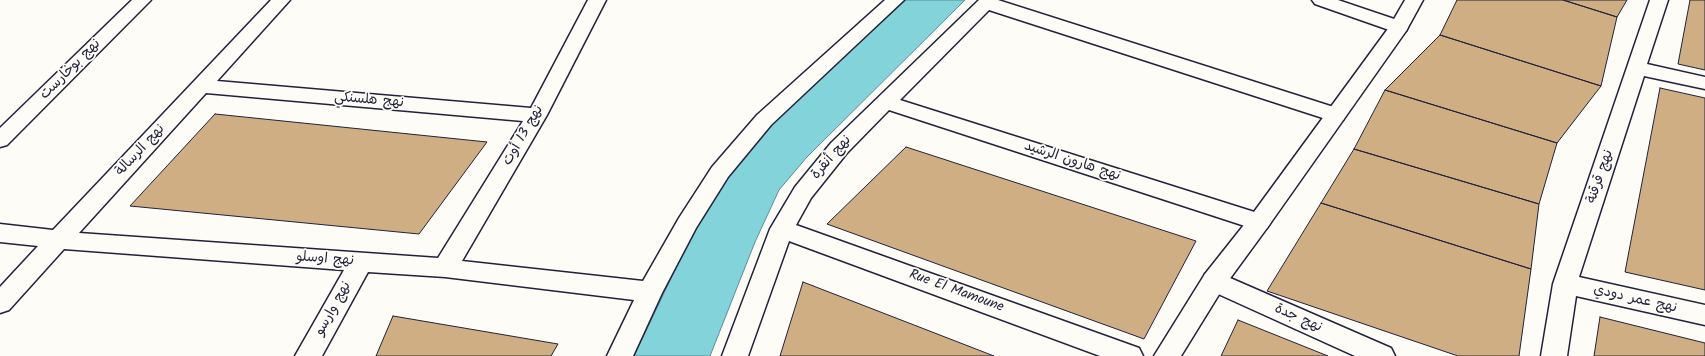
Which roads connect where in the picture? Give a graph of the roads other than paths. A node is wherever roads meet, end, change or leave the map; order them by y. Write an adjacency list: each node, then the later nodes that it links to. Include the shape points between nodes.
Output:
1 (142, 0): 16 (street, نهج بوخارست)
2 (281, 0): 12 (street, نهج الرسالة)
3 (597, 0): 14 (street, نهج 13 أوت)
4 (895, 0): 25 (street, via 764,120 720,172)
5 (1321, 0): 9 (street)
6 (1414, 0): 9 (street)
7 (1660, 0): 10 (street, نهج قرقنة)
8 (988, 1): 13 (street, نهج أنقرة); 15 (street)
9 (1399, 27): 15 (street)
10 (1637, 68): 11 (street); 24 (street, نهج قرقنة)
11 (1705, 83)
12 (200, 86): 14 (street, نهج هلسنكي); 20 (street, نهج الرسالة)
13 (885, 102): 17 (street, نهج هارون الرشيد); 18 (street, نهج أنقرة, via 839,148 803,193)
14 (537, 115): 22 (street, نهج 13 أوت)
15 (1336, 115): 17 (street)
16 (0, 140)
17 (1259, 222): 23 (street)
18 (782, 229): 30 (street, نهج أنقرة); 31 (street, Rue El Mamoune)
19 (0, 233): 20 (street, نهج اوسلو)
20 (59, 240): 21 (street, نهج اوسلو); 26 (street, نهج الرسالة)
21 (361, 262): 22 (street, نهج اوسلو); 28 (street, نهج وارسو)
22 (445, 268): 25 (street, نهج اوسلو)
23 (1214, 281): 32 (street); 33 (street, نهج جدة)
24 (1565, 284): 27 (street, نهج عمر دودي); 34 (street, نهج قرقنة)
25 (650, 292): 29 (street)
26 (0, 302)
27 (1705, 315)
28 (308, 356)
29 (620, 356)
30 (735, 356)
31 (1130, 356)
32 (1167, 356)
33 (1382, 356)
34 (1554, 356)

